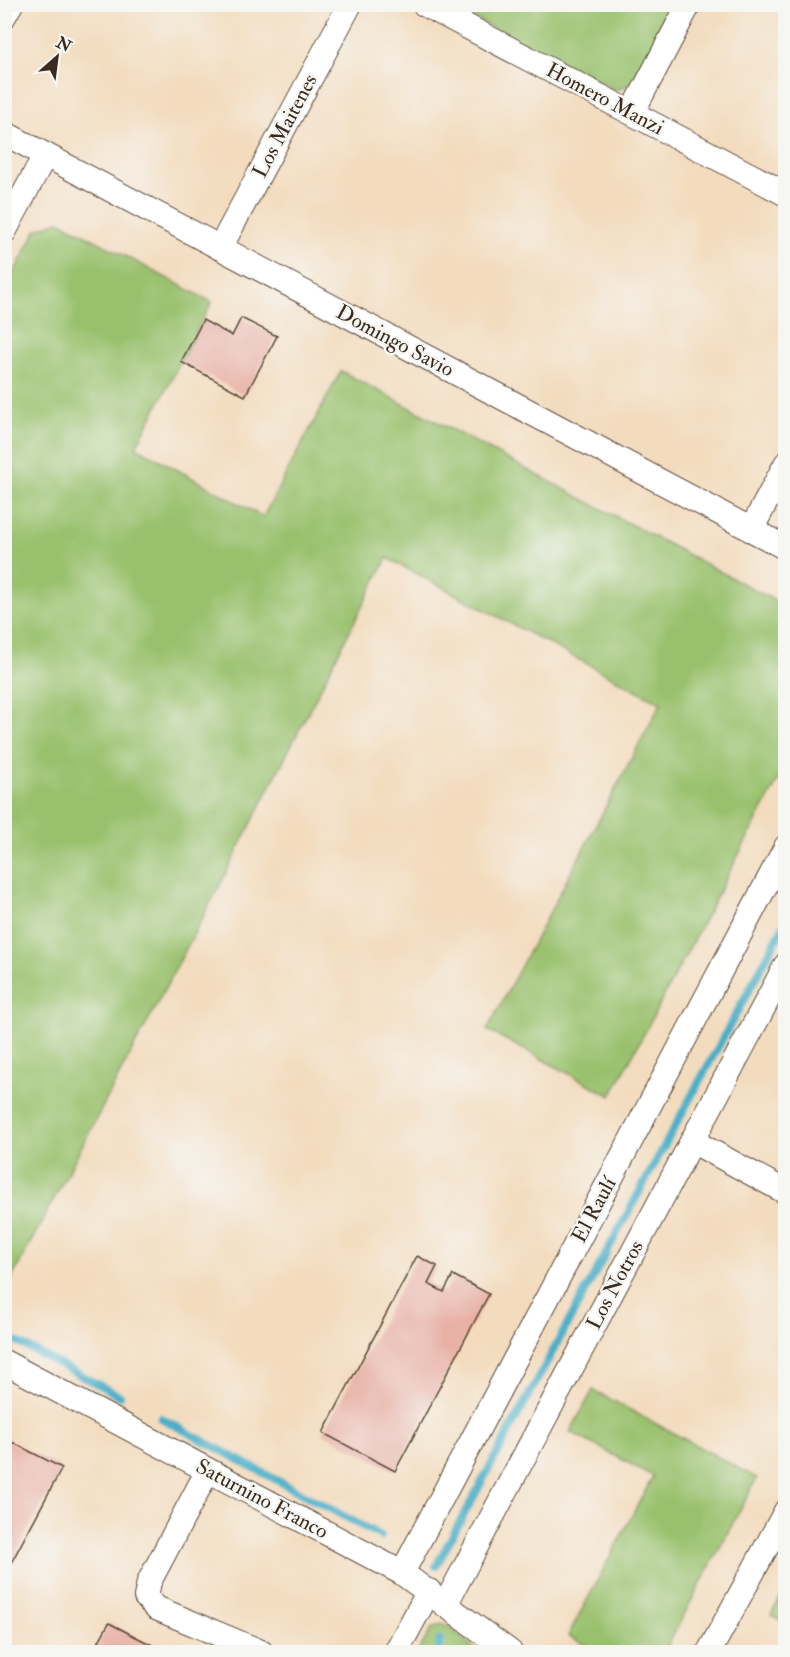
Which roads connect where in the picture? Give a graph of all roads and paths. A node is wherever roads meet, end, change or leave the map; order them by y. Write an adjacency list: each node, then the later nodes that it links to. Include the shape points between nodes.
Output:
1 (11, 4): 5 (street)
2 (350, 4): 11 (street, Los Maitenes)
3 (424, 4): 6 (street, Homero Manzi)
4 (689, 4): 6 (street)
5 (4, 16)
6 (632, 113): 9 (street, Homero Manzi)
7 (4, 133): 8 (street, Domingo Savio)
8 (45, 155): 10 (street); 11 (street, Domingo Savio)
9 (786, 194)
10 (4, 232)
11 (220, 248): 13 (street, Domingo Savio)
12 (786, 464): 13 (street)
13 (751, 530): 14 (street, Domingo Savio)
14 (786, 548)
15 (786, 847): 22 (street, El Raulí)
16 (786, 965): 17 (street, Los Notros)
17 (692, 1142): 18 (street); 23 (street, Los Notros)
18 (786, 1192)
19 (4, 1362): 20 (street, Saturnino Franco)
20 (208, 1470): 22 (street, Saturnino Franco); 24 (street, via 149,1582 146,1597 156,1608)
21 (786, 1511): 27 (street)
22 (402, 1573): 23 (street, Saturnino Franco)
23 (437, 1598): 25 (street); 26 (street, Saturnino Franco)
24 (261, 1653)
25 (396, 1653)
26 (510, 1653)
27 (709, 1653)

